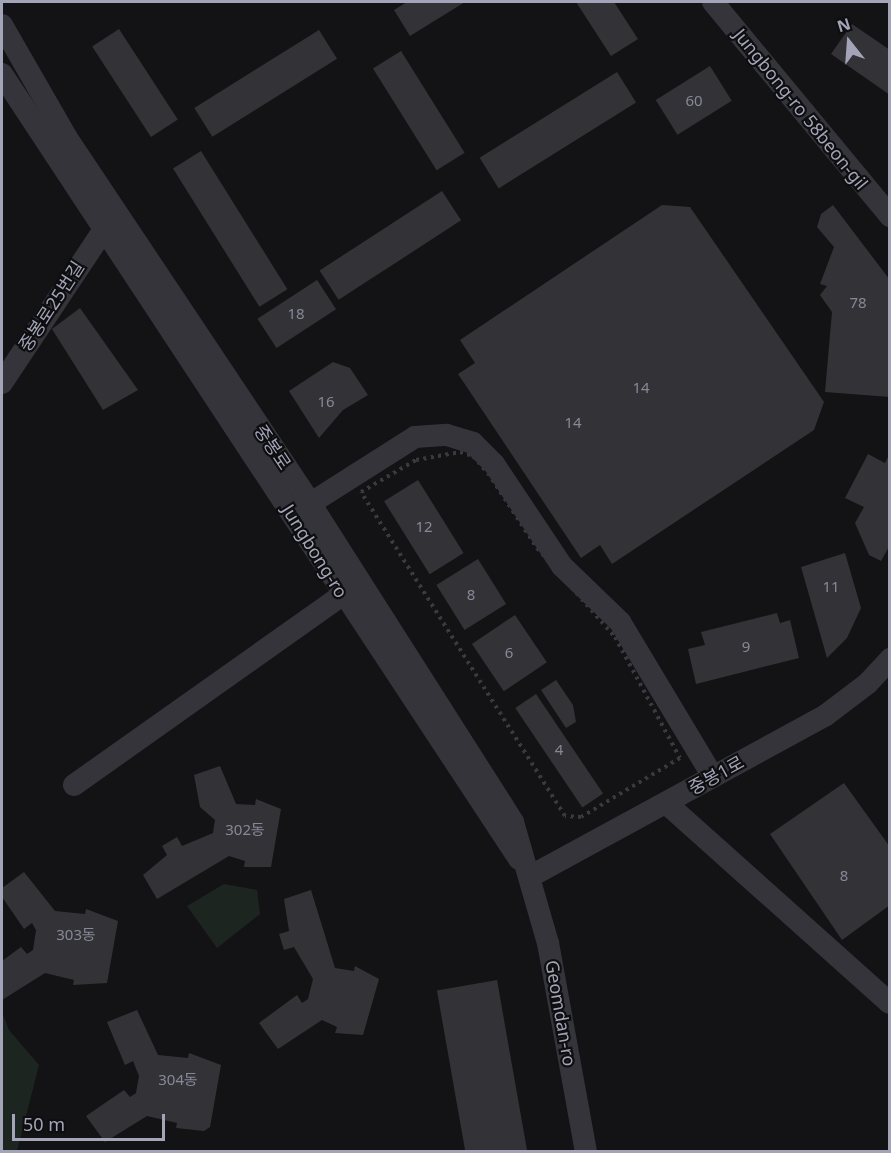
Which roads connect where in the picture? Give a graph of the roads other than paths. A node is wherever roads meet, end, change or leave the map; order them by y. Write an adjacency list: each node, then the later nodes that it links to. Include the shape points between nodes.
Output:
1 (714, 2): 4 (street, Jungbong-ro 58beon-gil)
2 (2, 25): 7 (street, 중봉로, via 67,138)
3 (2, 74): 5 (street, Jungbong-ro)
4 (890, 216)
5 (103, 231): 6 (street, 중봉로25번길); 7 (street, Jungbong-ro)
6 (2, 383)
7 (302, 509): 8 (street, Jungbong-ro); 10 (street, via 415,437 447,435 473,443 494,464 562,566 620,622); 13 (street, 중봉로, via 513,822)
8 (342, 595): 11 (street); 13 (street, Jungbong-ro)
9 (890, 659): 10 (street, 중봉1로, via 826,715)
10 (712, 775): 12 (street, 중봉1로)
11 (74, 785)
12 (666, 803): 13 (street, 중봉1로); 14 (street)
13 (531, 876): 15 (street, Geomdan-ro)
14 (890, 1003)
15 (586, 1152)

